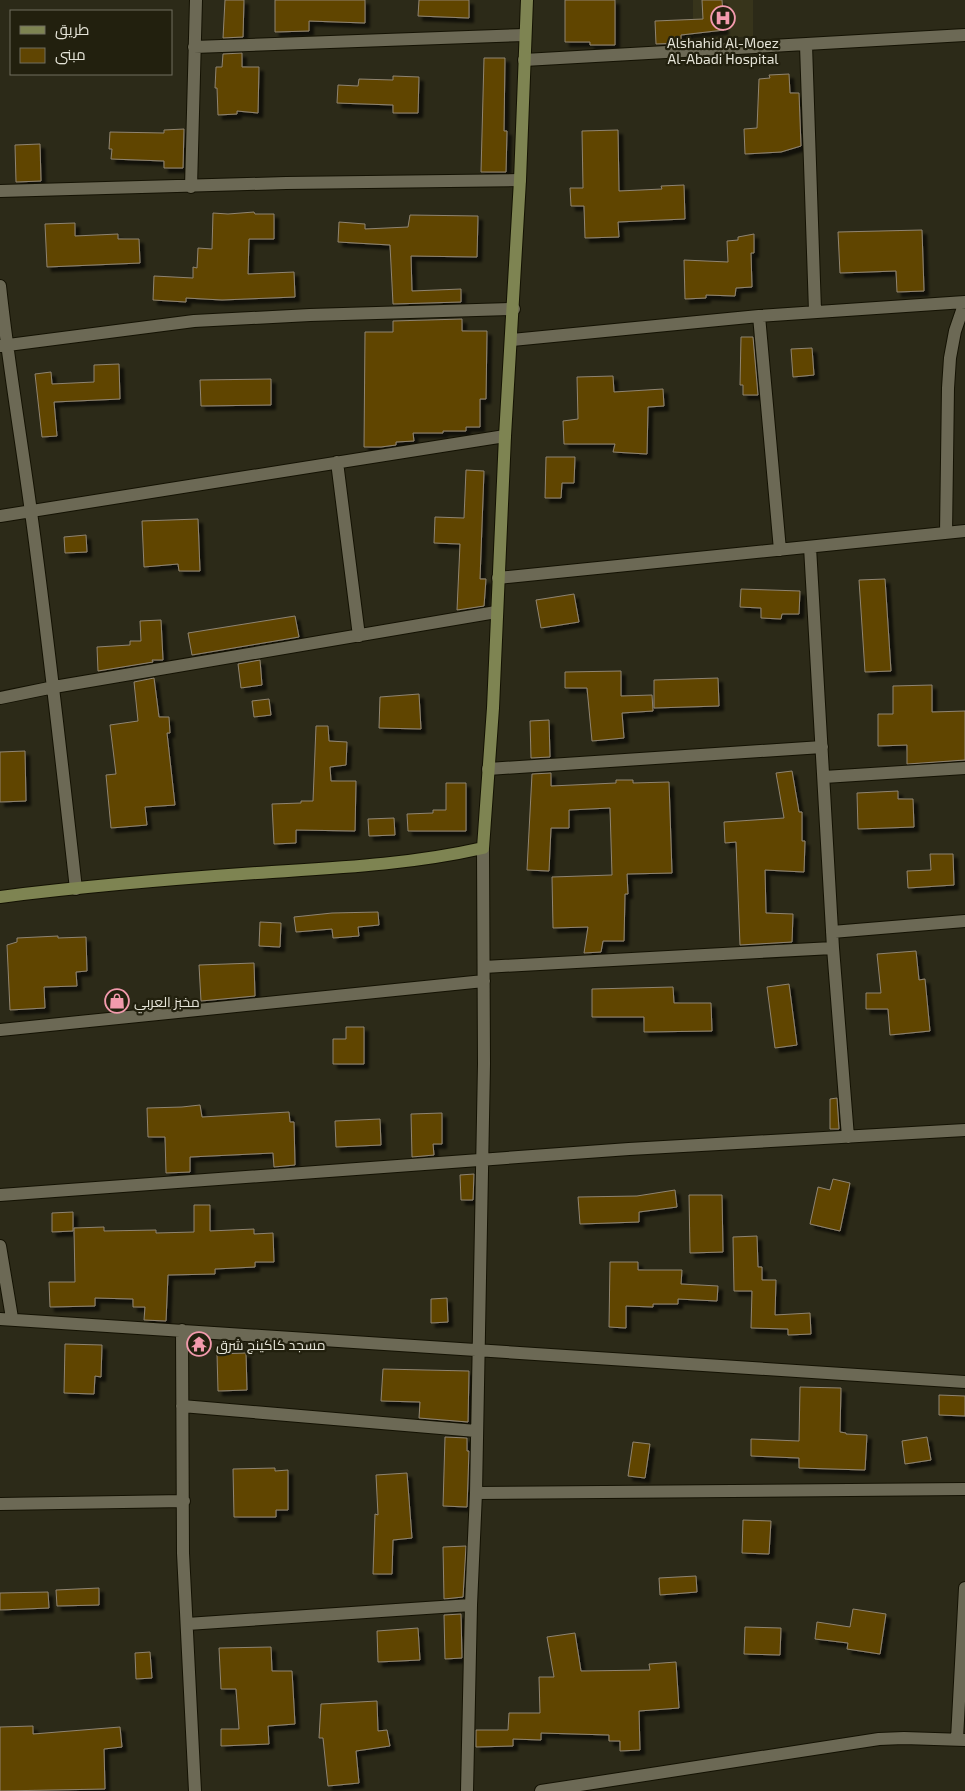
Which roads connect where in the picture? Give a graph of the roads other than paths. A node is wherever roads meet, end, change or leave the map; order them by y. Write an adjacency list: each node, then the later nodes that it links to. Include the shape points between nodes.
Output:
1 (196, 0): 6 (street)
2 (526, 0): 3 (street)
3 (525, 35): 6 (street); 7 (street)
4 (965, 35): 5 (street)
5 (806, 45): 7 (street); 14 (street)
6 (194, 47): 9 (street)
7 (524, 60): 8 (street)
8 (520, 180): 9 (street); 13 (street)
9 (191, 187): 10 (street)
10 (0, 190)
11 (0, 286): 17 (street)
12 (965, 302): 14 (street); 23 (street, via 955,331 949,372)
13 (514, 309): 16 (street); 17 (street, via 194,322)
14 (815, 311): 15 (street)
15 (759, 316): 16 (street); 25 (street)
16 (512, 340): 18 (street)
17 (3, 345): 20 (street)
18 (505, 436): 19 (street); 26 (street)
19 (337, 462): 20 (street); 28 (street)
20 (31, 511): 21 (street); 29 (street)
21 (0, 516)
22 (965, 531): 23 (street)
23 (946, 533): 24 (street)
24 (810, 547): 25 (street); 31 (street)
25 (780, 550): 26 (street)
26 (498, 578): 27 (street)
27 (496, 612): 28 (street); 33 (street)
28 (359, 636): 29 (street)
29 (54, 687): 30 (street); 36 (street)
30 (0, 698)
31 (822, 747): 33 (street); 34 (street)
32 (965, 768): 34 (street)
33 (488, 769): 35 (street)
34 (824, 777): 39 (street)
35 (483, 848): 36 (street, via 393,863); 41 (street)
36 (76, 889): 37 (street)
37 (0, 897)
38 (965, 921): 39 (street)
39 (832, 932): 40 (street)
40 (833, 948): 41 (street); 45 (street)
41 (484, 968): 42 (street)
42 (484, 981): 43 (street); 46 (street)
43 (0, 1030)
44 (965, 1130): 45 (street)
45 (848, 1137): 46 (street)
46 (482, 1159): 47 (street); 51 (street)
47 (0, 1195)
48 (0, 1246): 49 (street)
49 (6, 1318): 50 (street)
50 (182, 1330): 51 (street); 53 (street)
51 (479, 1349): 52 (street); 54 (street)
52 (965, 1382)
53 (182, 1406): 54 (street); 57 (street)
54 (476, 1431): 56 (street)
55 (965, 1489): 56 (street)
56 (476, 1493): 60 (street)
57 (184, 1501): 58 (street); 61 (street)
58 (0, 1504)
59 (965, 1588): 62 (street)
60 (471, 1604): 61 (street); 64 (street)
61 (187, 1624): 63 (street)
62 (961, 1739): 65 (street, via 879,1739)
63 (194, 1791)
64 (467, 1791)
65 (541, 1791)

